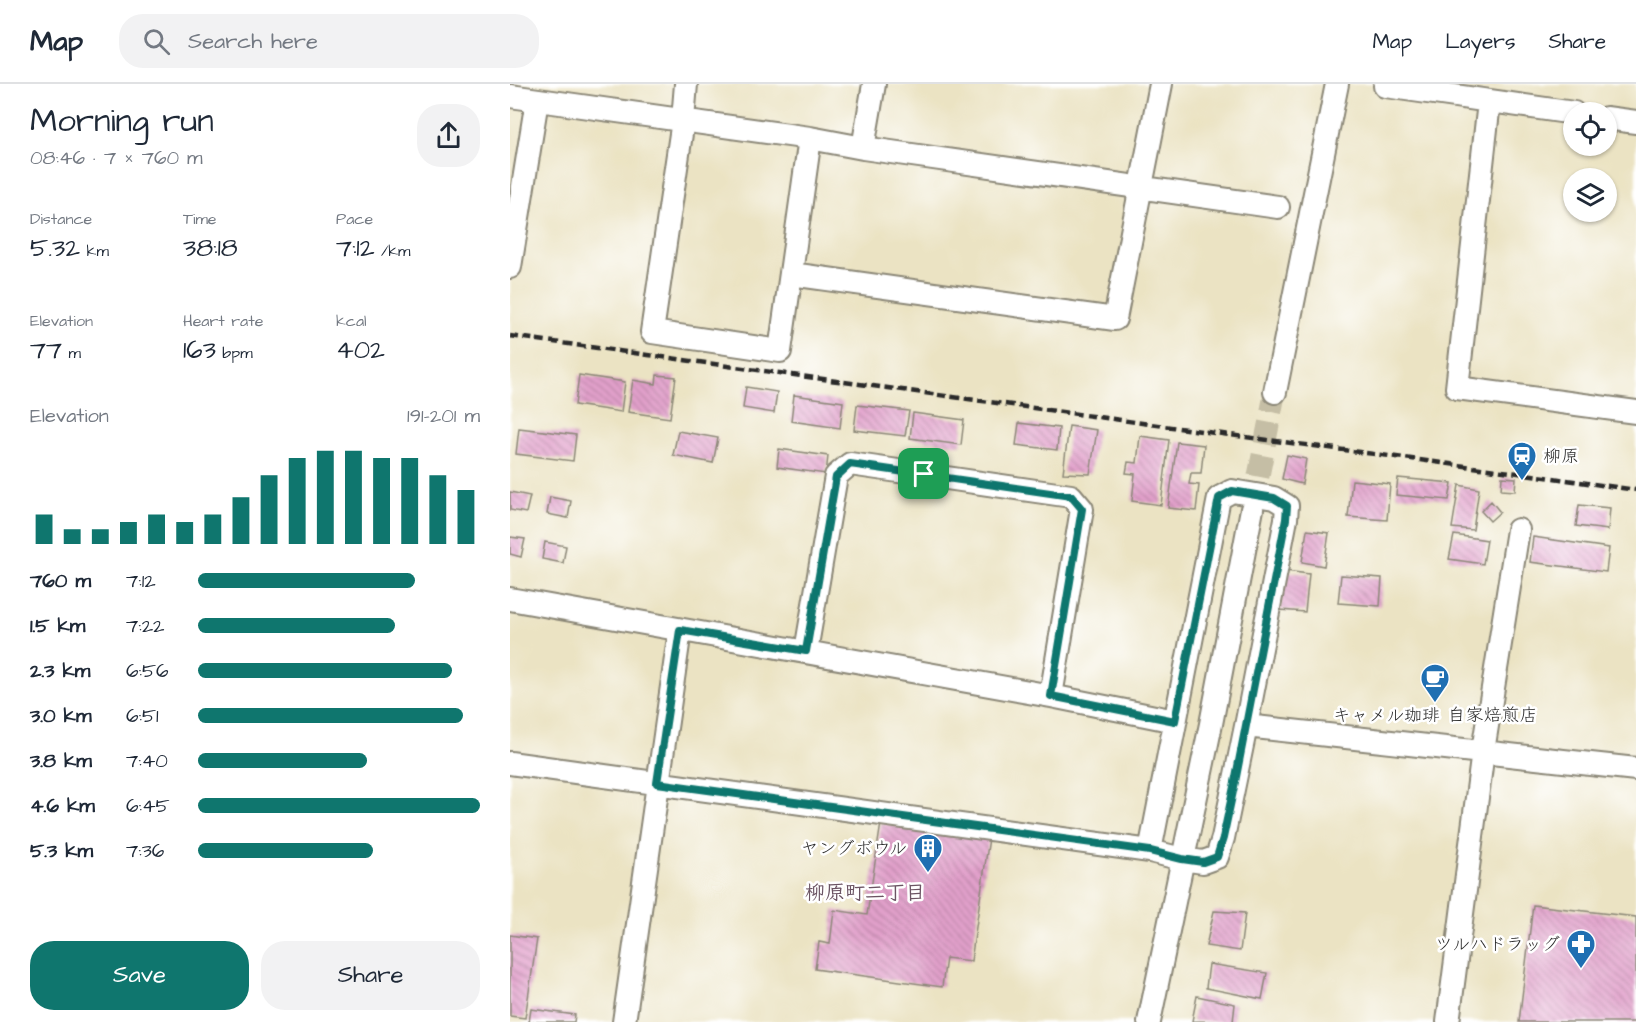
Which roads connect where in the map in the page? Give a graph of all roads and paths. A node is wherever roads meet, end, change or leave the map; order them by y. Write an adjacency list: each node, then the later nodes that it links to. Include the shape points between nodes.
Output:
1 (686, 84): 11 (street)
2 (874, 84): 14 (street)
3 (1161, 84): 15 (street)
4 (1337, 84): 19 (street)
5 (1385, 86): 8 (street)
6 (510, 96): 7 (street)
7 (537, 100): 11 (street); 17 (street)
8 (1489, 102): 9 (street); 20 (street, via 1457,388)
9 (1563, 112)
10 (1617, 119): 12 (street)
11 (683, 120): 13 (street); 18 (street, via 652,332 780,351)
12 (1636, 122)
13 (810, 138): 14 (street); 18 (street)
14 (863, 148): 15 (street)
15 (1141, 188): 16 (street); 18 (street, via 1115,320)
16 (1278, 207)
17 (510, 267)
18 (791, 274)
19 (1275, 392)
20 (1636, 412)
21 (1252, 509): 34 (street)
22 (1518, 530): 29 (street)
23 (510, 599): 24 (street)
24 (680, 630): 25 (street); 32 (street)
25 (806, 651): 26 (street); 26 (street, via 836,477 850,464 1071,496 1082,509)
26 (1051, 696): 27 (street)
27 (1175, 721): 28 (street, via 1219,498 1232,491 1274,498 1287,506); 33 (street)
28 (1246, 726): 29 (street); 34 (street, via 1217,857 1203,862)
29 (1483, 751): 31 (street); 37 (street)
30 (510, 763): 32 (street)
31 (1636, 769)
32 (657, 783): 33 (street); 35 (street)
33 (1150, 851): 34 (street)
34 (1182, 859): 36 (street)
35 (624, 1022)
36 (1149, 1022)
37 (1448, 1022)

